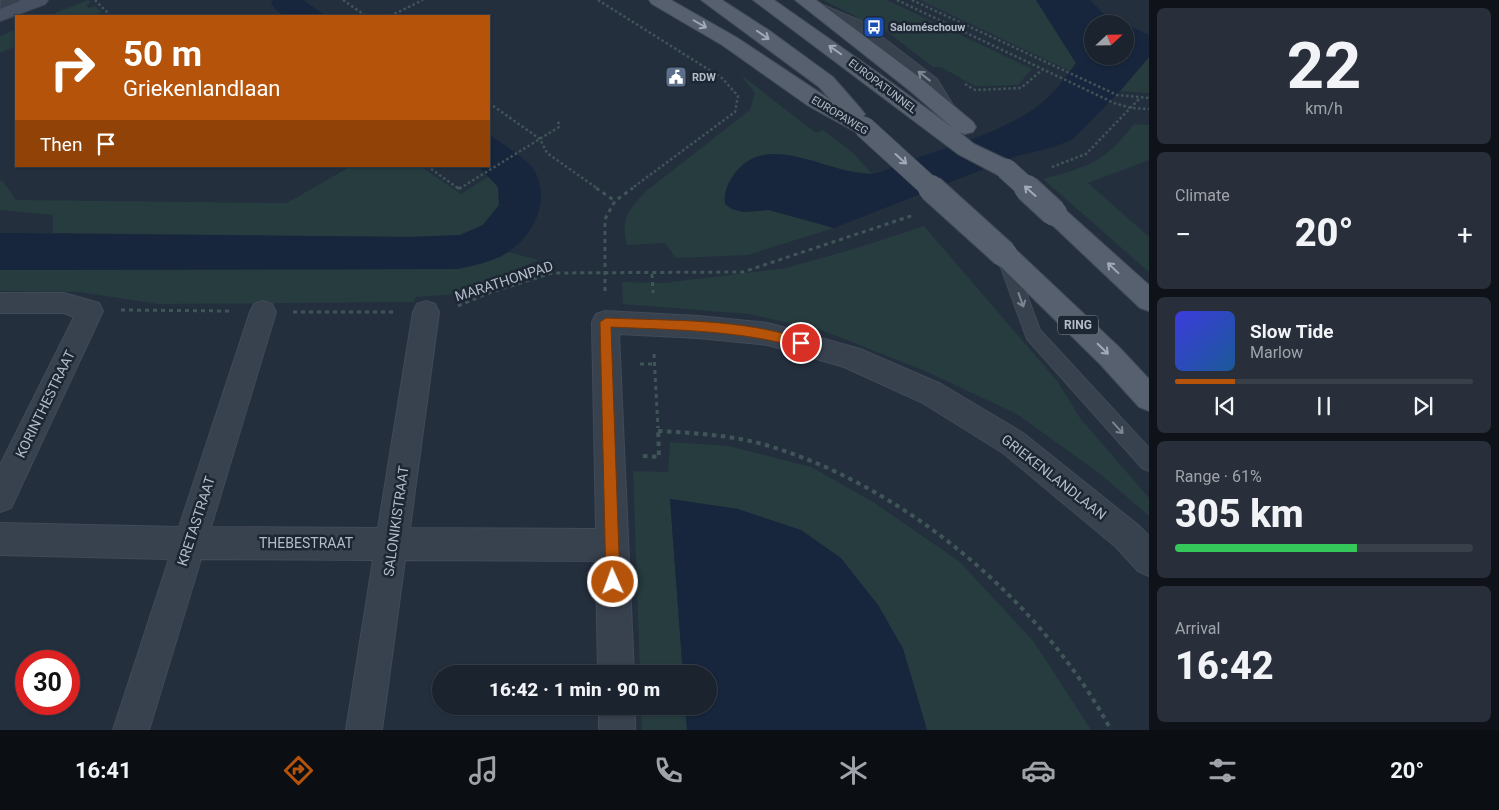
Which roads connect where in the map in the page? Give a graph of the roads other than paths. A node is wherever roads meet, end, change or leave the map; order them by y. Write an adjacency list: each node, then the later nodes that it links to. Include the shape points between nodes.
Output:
1 (39, 0): 6 (street)
2 (658, 0): 8 (main road, EUROPAWEG, one-way to 8, via 729,41 814,100)
3 (710, 0): 8 (main road, RING, one-way to 8, via 826,82)
4 (762, 0): 7 (main road, EUROPATUNNEL, one-way to 4, via 874,78)
5 (804, 0): 7 (main road, one-way to 5)
6 (5, 8)
7 (943, 119): 10 (main road, EUROPATUNNEL, one-way to 7, bridge, via 1006,169 966,149)
8 (864, 127): 9 (main road, EUROPAWEG / RING, one-way to 9, bridge)
9 (1004, 254): 14 (main road, EUROPAWEG / RING, one-way to 14); 15 (lane, EUROPAWEG, one-way to 15, via 1033,334)
10 (1149, 301)
11 (0, 303): 16 (street, KORINTHESTRAAT, via 64,303 90,312)
12 (263, 312): 18 (street, KRETASTRAAT)
13 (426, 312): 19 (street, SALONIKISTRAAT)
14 (1149, 398)
15 (1149, 462)
16 (0, 497)
17 (0, 539): 18 (street, THEBESTRAAT)
18 (189, 543): 19 (street, THEBESTRAAT); 24 (street, KRETASTRAAT)
19 (393, 544): 20 (street, THEBESTRAAT); 25 (street, SALONIKISTRAAT)
20 (612, 545): 21 (street, GRIEKENLANDLAAN, via 606,322 768,334 850,357 931,393 1013,443 1127,536); 22 (street)
21 (1149, 560)
22 (616, 665)
23 (617, 715): 26 (street)
24 (131, 730)
25 (364, 730)
26 (618, 730)

